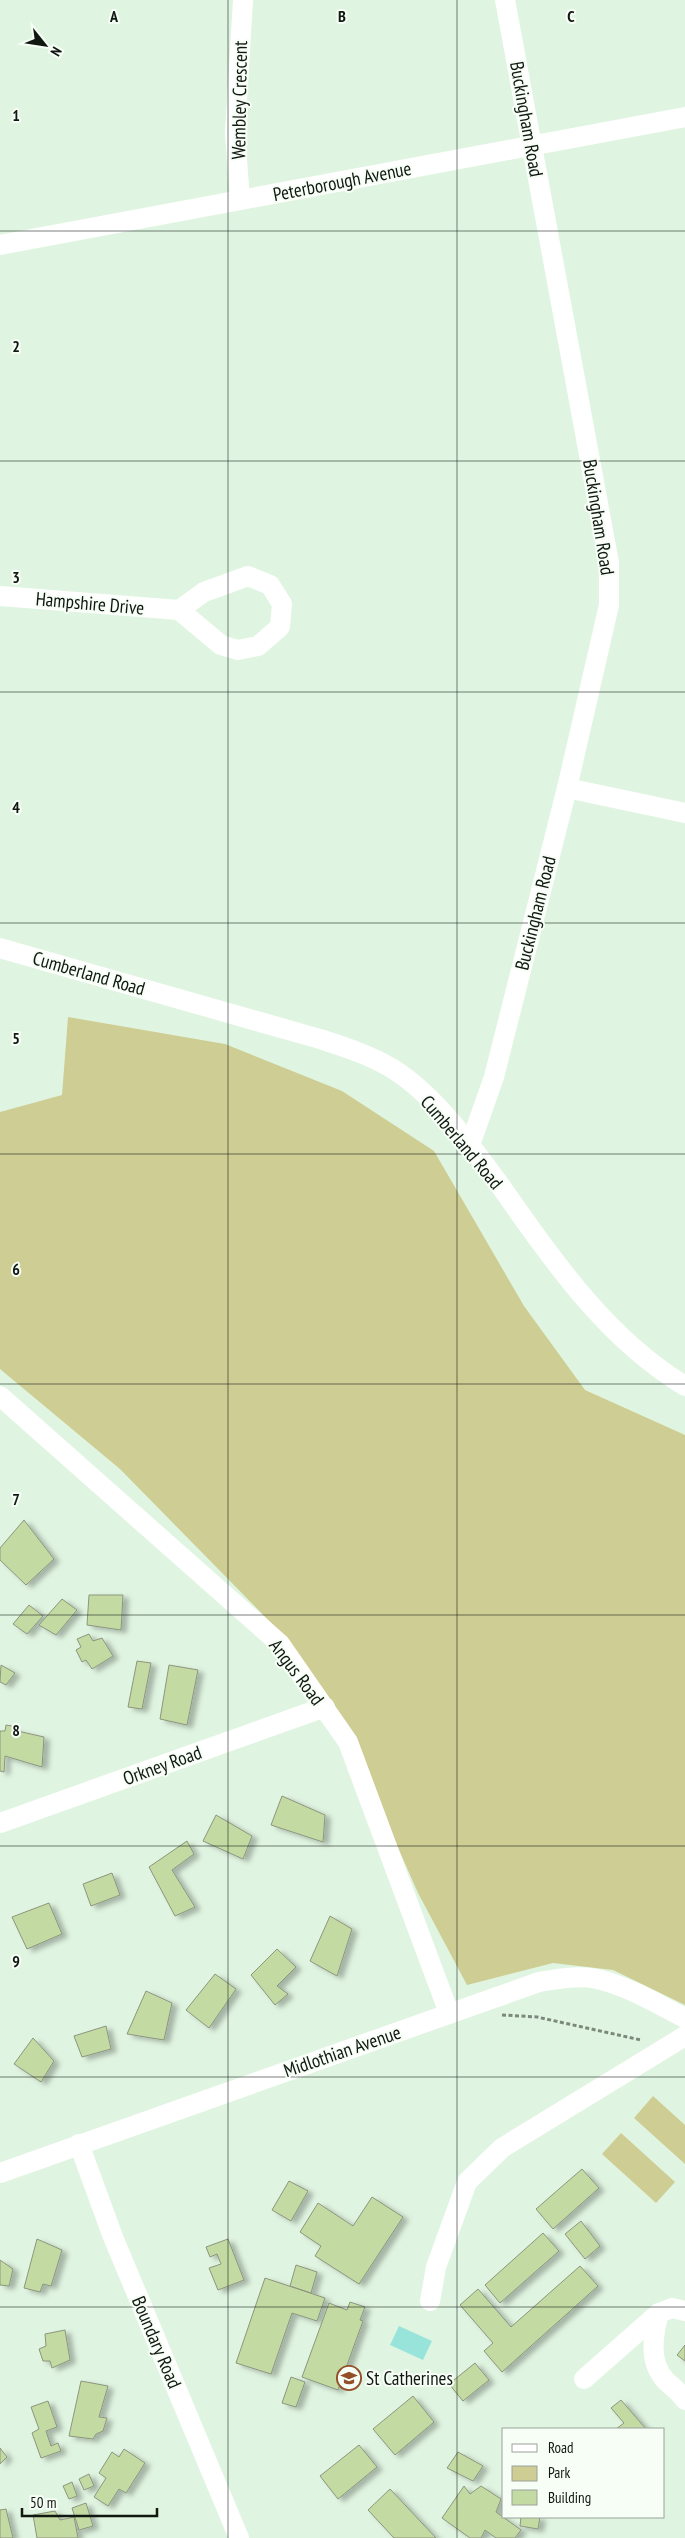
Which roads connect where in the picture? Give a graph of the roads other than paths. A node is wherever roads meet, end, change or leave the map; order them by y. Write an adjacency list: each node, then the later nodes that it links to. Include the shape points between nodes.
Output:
1 (243, 0): 5 (street, Wembley Crescent, via 235,133)
2 (504, 0): 4 (street, Buckingham Road)
3 (685, 117): 4 (street, Peterborough Avenue)
4 (531, 145): 5 (street, Peterborough Avenue); 9 (street, Buckingham Road, via 609,564 610,605)
5 (240, 200): 6 (street, Peterborough Avenue)
6 (0, 245)
7 (0, 596): 8 (street, Hampshire Drive)
8 (179, 610): 8 (street, via 204,592 248,576 270,585 282,604 280,627 258,646 238,650 221,645)
9 (567, 788): 10 (street); 12 (street, Buckingham Road, via 494,1077)
10 (685, 813)
11 (0, 948): 12 (street, Cumberland Road, via 355,1050 416,1086)
12 (470, 1144): 13 (street, Cumberland Road, via 541,1244 602,1318 633,1350)
13 (685, 1386)
14 (0, 1396): 15 (street, Angus Road, via 280,1644)
15 (325, 1708): 16 (street, Orkney Road); 17 (street, Angus Road, via 348,1742)
16 (0, 1823)
17 (449, 2013): 18 (street, Midlothian Avenue, via 539,1982 564,1978 595,1979); 20 (street, Midlothian Avenue)
18 (685, 2018)
19 (677, 2041): 22 (street, via 502,2148 467,2182 436,2267)
20 (79, 2144): 21 (street, Midlothian Avenue); 27 (street, Boundary Road, via 112,2237)
21 (0, 2173)
22 (430, 2301)
23 (685, 2311): 24 (street, via 672,2308)
24 (659, 2313): 25 (street); 26 (street, via 654,2334 656,2365 664,2379)
25 (584, 2379)
26 (685, 2400)
27 (239, 2538)

